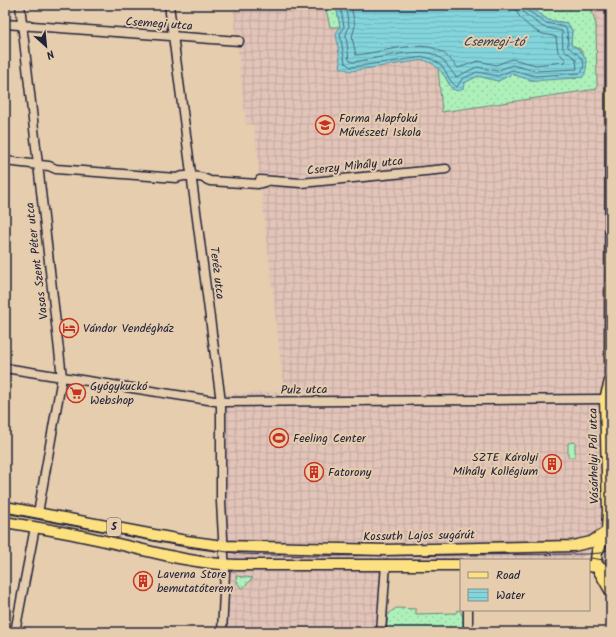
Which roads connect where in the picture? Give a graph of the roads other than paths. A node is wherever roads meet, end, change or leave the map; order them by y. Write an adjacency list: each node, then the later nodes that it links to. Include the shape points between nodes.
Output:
1 (20, 5): 5 (street, Vasas Szent Péter utca)
2 (170, 5): 6 (street, Teréz utca)
3 (611, 13): 16 (main road, Vásárhelyi Pál utca)
4 (5, 24): 5 (street, Csemegi utca)
5 (23, 25): 6 (street, Csemegi utca); 11 (street, Vasas Szent Péter utca)
6 (174, 37): 7 (street, Csemegi utca); 13 (street, Teréz utca)
7 (239, 41)
8 (5, 161): 9 (street, Cserzy Mihály utca, via 24,162)
9 (30, 165): 10 (street, Cserzy Mihály utca); 11 (street, Cserzy Mihály utca)
10 (5, 166)
11 (38, 166): 13 (street, Cserzy Mihály utca, via 176,178); 15 (street, Vasas Szent Péter utca)
12 (446, 169): 13 (street, Cserzy Mihály utca, via 301,183 258,184 210,181)
13 (192, 177): 18 (street, Teréz utca)
14 (5, 368): 15 (street, Pulz utca)
15 (62, 377): 18 (street, Pulz utca); 22 (street, Vasas Szent Péter utca)
16 (610, 383): 17 (main road, Vásárhelyi Pál utca)
17 (606, 399): 18 (street, Pulz utca); 20 (main road, Vásárhelyi Pál utca)
18 (221, 402): 26 (street, Teréz utca)
19 (611, 415): 20 (street)
20 (606, 425): 25 (main road, Vásárhelyi Pál utca)
21 (5, 507): 22 (main road, Kossuth Lajos sugárút / 5)
22 (38, 513): 26 (main road, Kossuth Lajos sugárút / 5)
23 (5, 522): 24 (main road, 5)
24 (35, 527): 28 (main road, 5, via 169,556); 34 (street)
25 (609, 530): 26 (main road, Kossuth Lajos sugárút / 5, via 590,542 573,546 371,550); 30 (main road, via 597,552)
26 (223, 546): 28 (street)
27 (386, 564): 28 (main road, 5); 29 (main road, 5); 36 (street)
28 (224, 565): 35 (street)
29 (460, 565)
30 (593, 566): 31 (main road, via 603,568); 32 (main road)
31 (611, 575)
32 (611, 592)
33 (468, 611): 37 (street)
34 (16, 632)
35 (222, 632)
36 (381, 632)
37 (468, 632)

